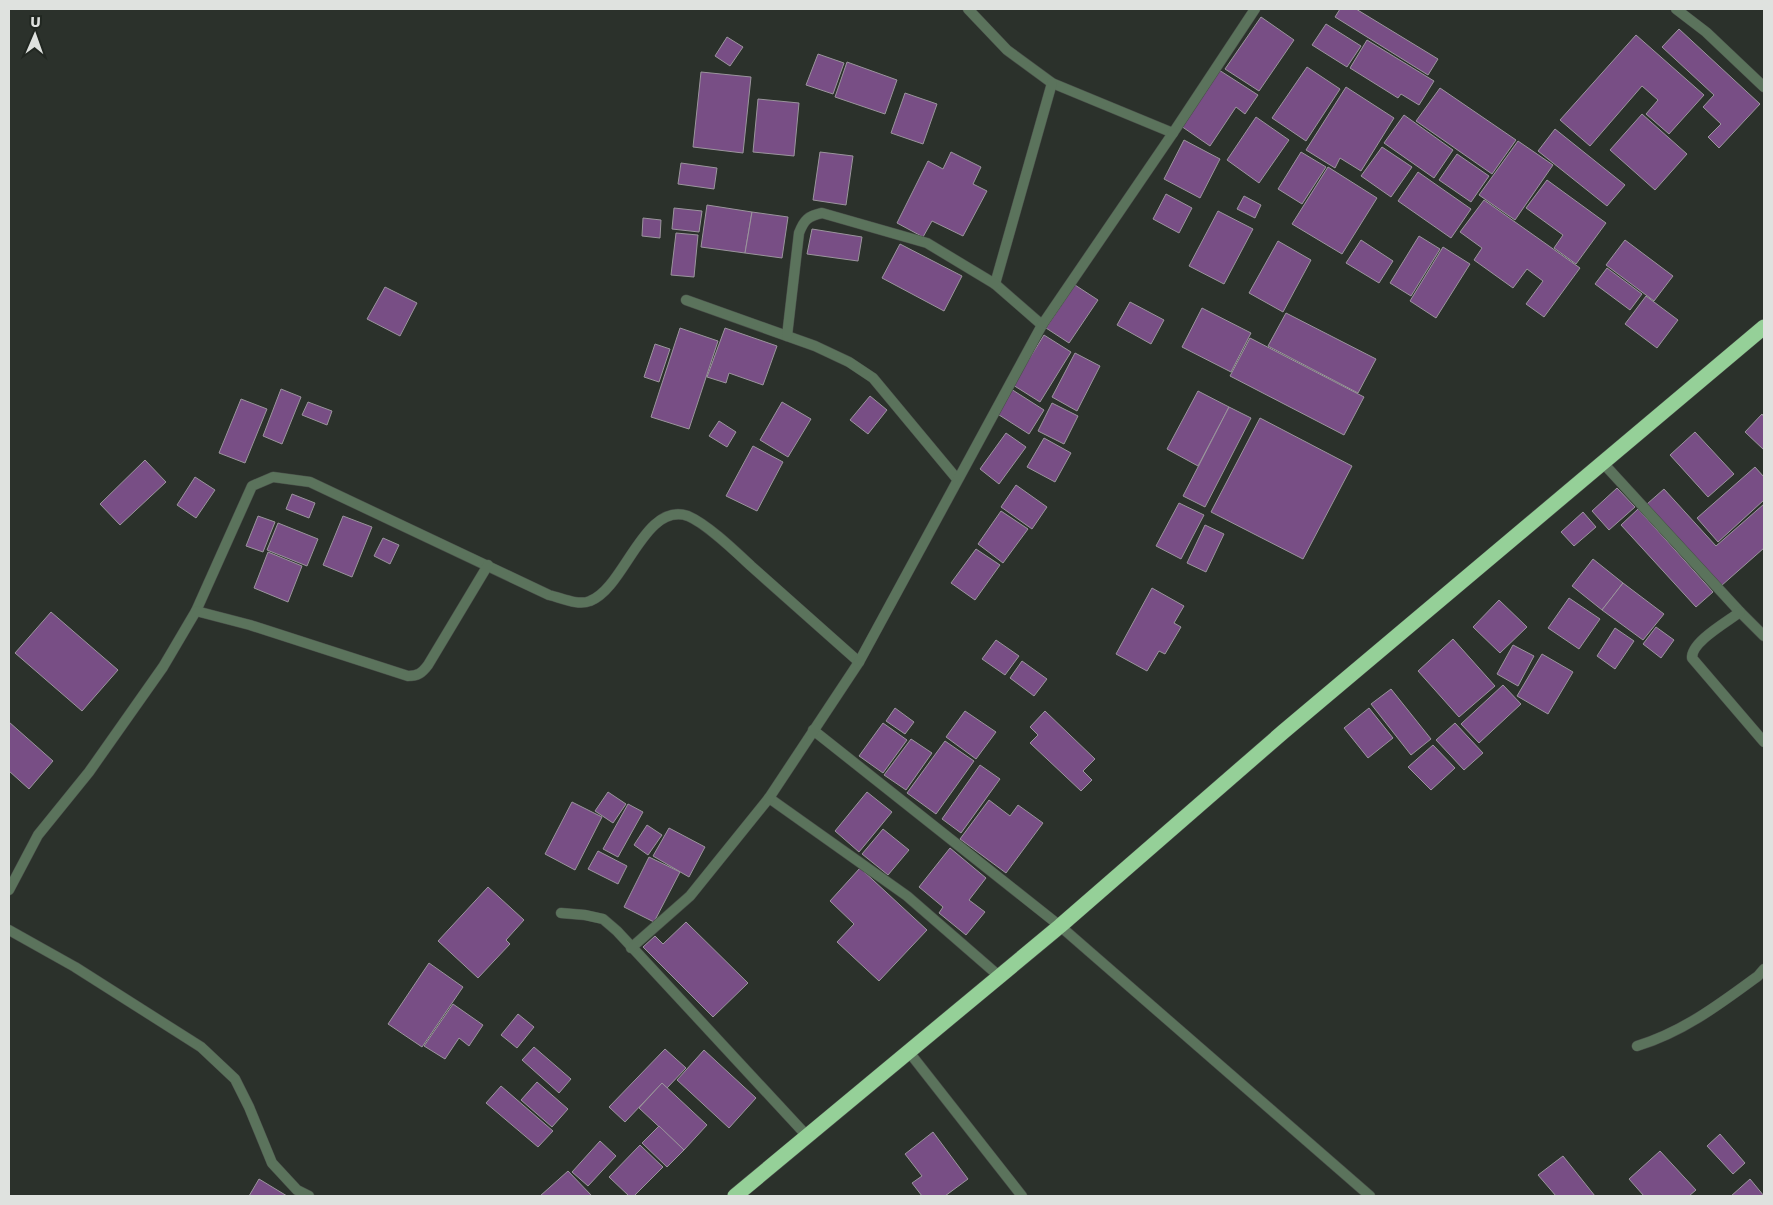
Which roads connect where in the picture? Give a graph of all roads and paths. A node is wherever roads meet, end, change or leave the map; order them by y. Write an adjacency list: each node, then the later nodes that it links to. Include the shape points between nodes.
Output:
1 (968, 9): 4 (street, via 1007,50)
2 (1255, 9): 6 (street)
3 (1676, 9): 5 (street, via 1706,32)
4 (1052, 83): 6 (street); 7 (street)
5 (1764, 87)
6 (1173, 132): 9 (street)
7 (994, 284): 9 (street); 11 (street, via 926,243 822,213 810,215 799,232)
8 (686, 300): 11 (street)
9 (1042, 325): 13 (street)
10 (1764, 327): 12 (highway)
11 (787, 336): 13 (street, via 848,362 873,378)
12 (1603, 463): 16 (street); 24 (highway)
13 (957, 479): 18 (street)
14 (488, 565): 15 (street, via 428,665 416,676); 15 (street, via 310,482 273,477 252,486); 18 (street, via 550,595 574,602 589,602 604,593 652,527 669,515 687,516 730,547)
15 (196, 611): 22 (street, via 163,667 90,772 38,835)
16 (1740, 612): 17 (street); 20 (street, via 1698,643 1692,658)
17 (1764, 636)
18 (859, 662): 19 (street)
19 (813, 730): 21 (street); 24 (street)
20 (1764, 742)
21 (769, 798): 26 (street, via 690,896); 28 (street, via 907,896)
22 (9, 890)
23 (561, 913): 26 (street, via 603,919)
24 (1060, 926): 28 (highway); 35 (street)
25 (9, 930): 32 (street, via 201,1046 235,1079 272,1163 297,1190)
26 (632, 948): 31 (street)
27 (1764, 969): 29 (street, via 1710,1011 1657,1040)
28 (999, 976): 30 (highway)
29 (1637, 1046)
30 (908, 1052): 31 (highway); 34 (street)
31 (808, 1137): 33 (highway)
32 (308, 1196)
33 (735, 1196)
34 (1022, 1196)
35 (1370, 1196)

